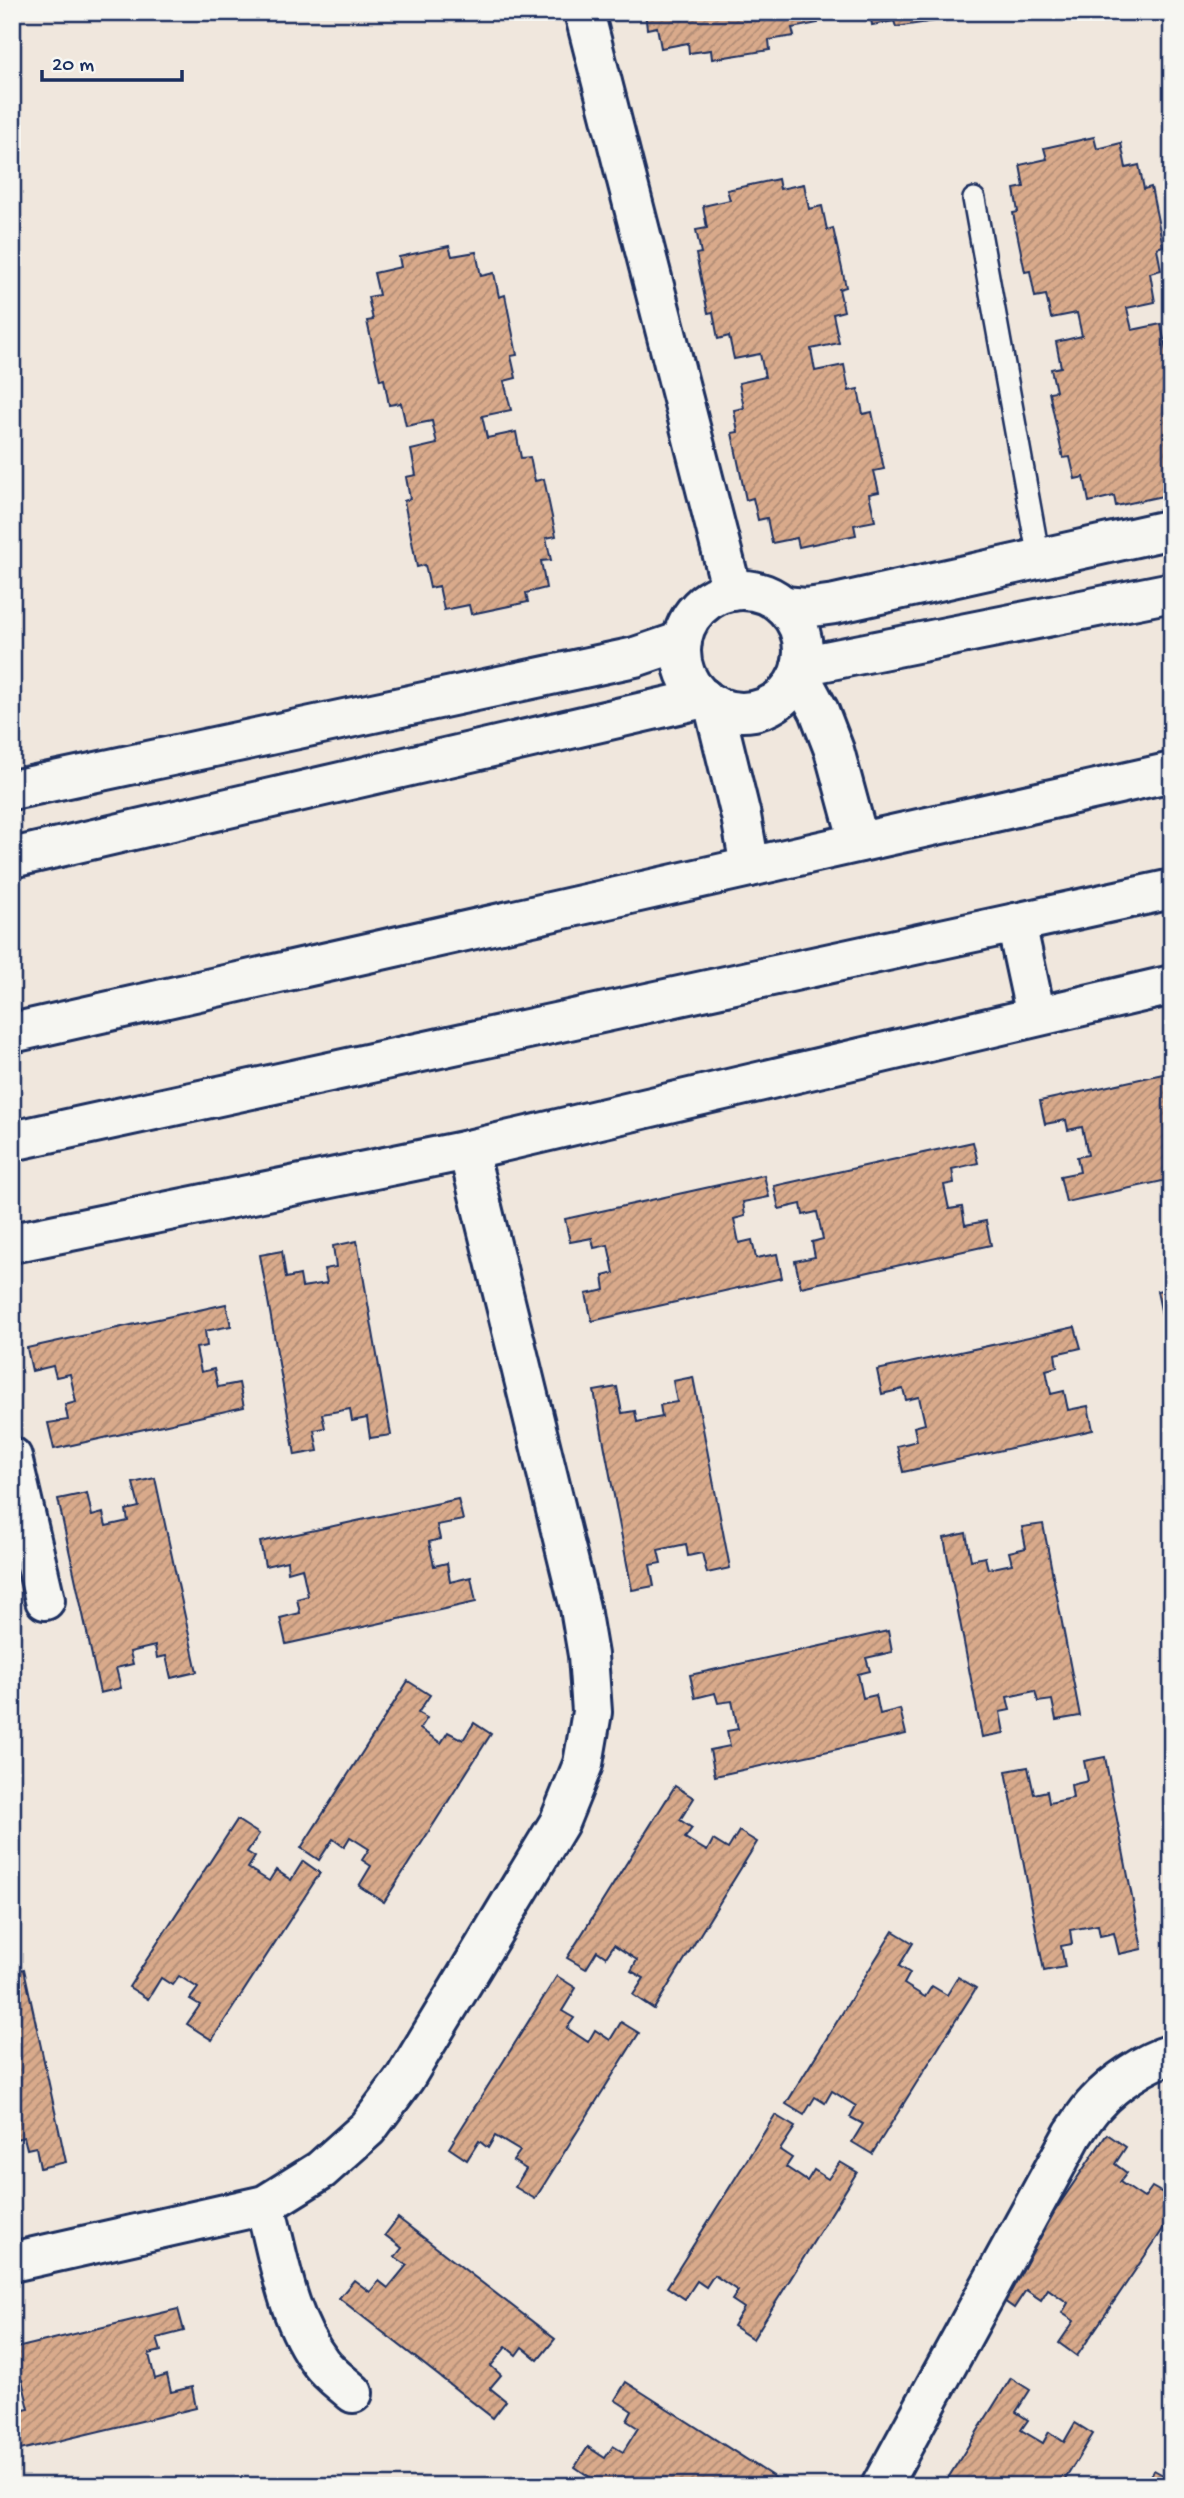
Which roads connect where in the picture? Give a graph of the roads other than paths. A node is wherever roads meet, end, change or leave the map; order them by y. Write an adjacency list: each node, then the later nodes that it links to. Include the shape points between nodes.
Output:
1 (584, 12): 5 (street)
2 (974, 200): 4 (lane)
3 (1172, 530): 4 (street)
4 (1039, 559): 7 (street, via 835,604)
5 (732, 591): 7 (street, via 751,591); 8 (street, via 699,608)
6 (1172, 592): 9 (street)
7 (784, 606): 9 (street, via 801,633)
8 (682, 640): 10 (street, via 685,672); 12 (street, via 635,657)
9 (800, 670): 10 (street, via 791,689 764,709 730,711); 13 (street, via 834,750)
10 (709, 702): 14 (street); 15 (street, via 741,816)
11 (1172, 772): 13 (street)
12 (12, 790)
13 (859, 842): 15 (street)
14 (12, 858)
15 (750, 867): 20 (street)
16 (1172, 889): 17 (street)
17 (1016, 923): 19 (street); 21 (street)
18 (1172, 985): 19 (street)
19 (1036, 1016): 22 (street)
20 (12, 1033)
21 (12, 1141)
22 (468, 1150): 23 (street); 27 (street, via 580,1608 592,1712 583,1764 559,1823 405,2078 369,2128 321,2170)
23 (12, 1243)
24 (12, 1457): 25 (street)
25 (45, 1600)
26 (1172, 2054): 30 (street, via 1124,2079 1097,2102 1073,2134)
27 (265, 2205): 28 (street); 29 (street, via 296,2321 323,2366)
28 (12, 2262)
29 (352, 2393)
30 (881, 2486)

